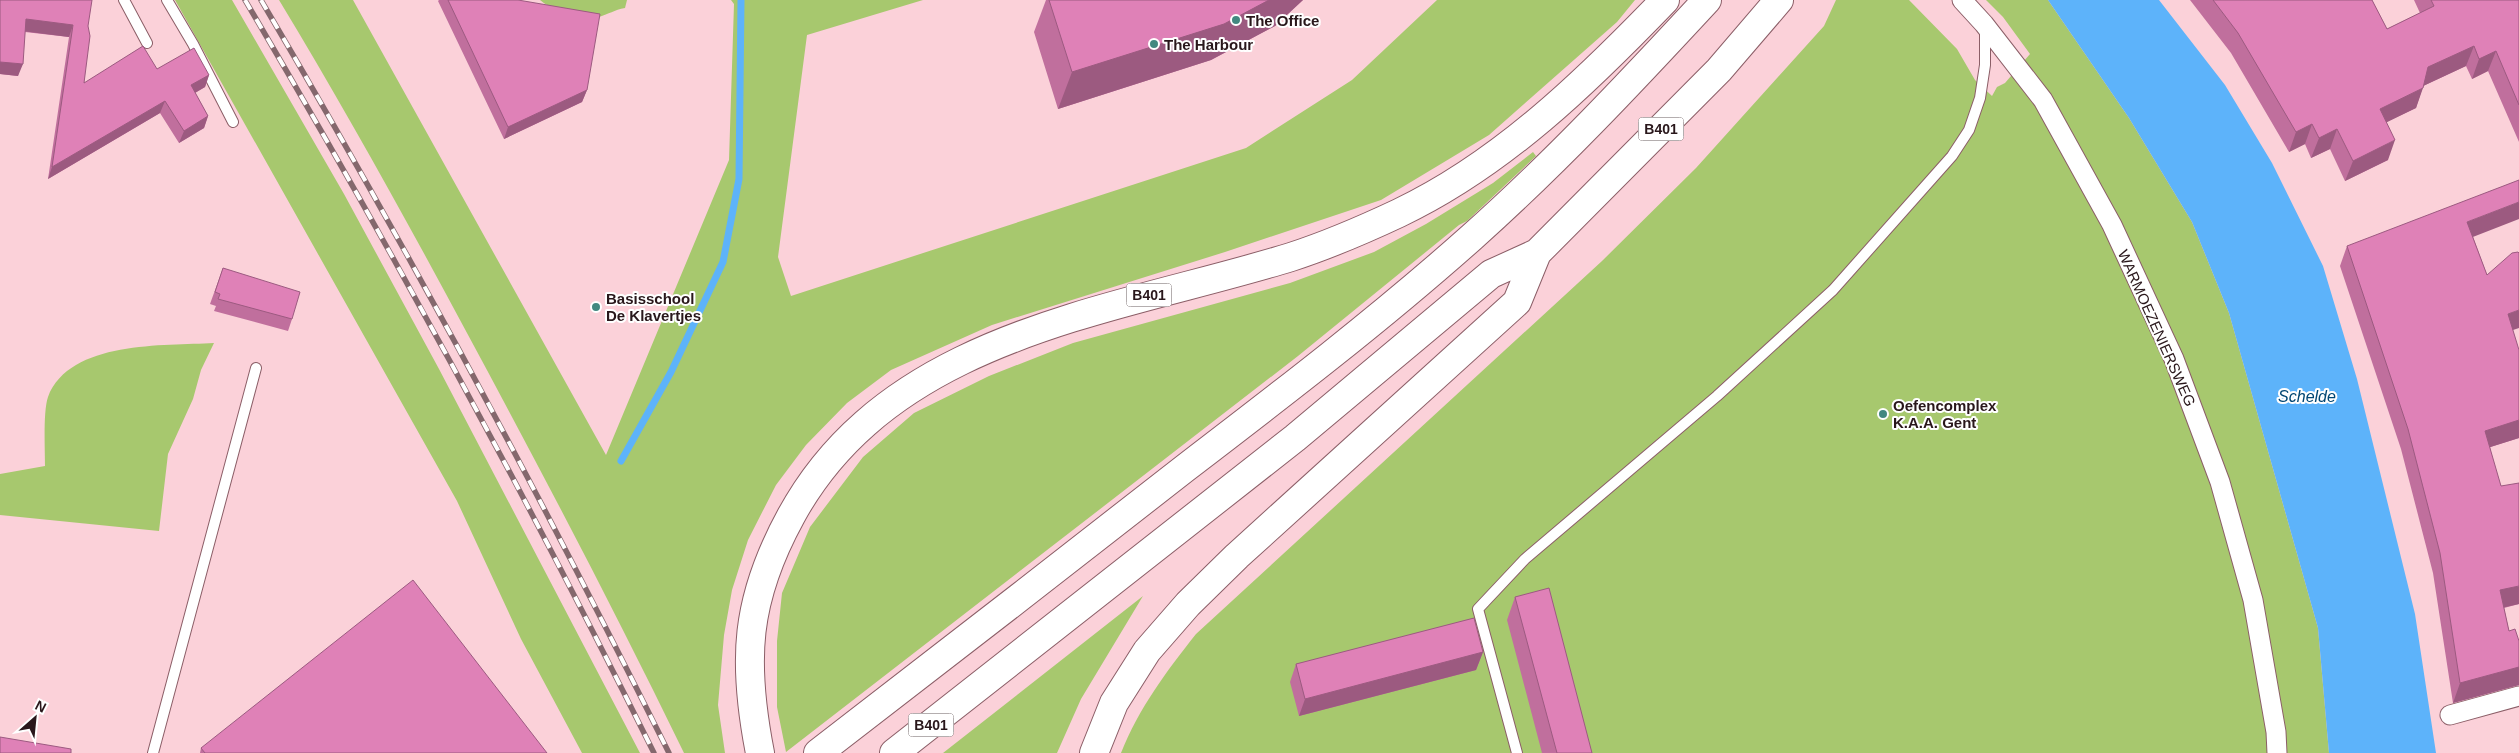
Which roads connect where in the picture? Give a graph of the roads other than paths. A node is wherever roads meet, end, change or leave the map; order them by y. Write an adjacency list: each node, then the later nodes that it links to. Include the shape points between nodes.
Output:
1 (124, 0): 8 (lane)
2 (167, 0): 9 (lane)
3 (1665, 0): 15 (highway, B401, via 1626,41 1538,120 1491,158 1439,192 1397,214 1294,256 1034,328 940,372 898,397 860,428 814,479 767,564 749,643 750,701)
4 (1707, 0): 16 (highway, via 1555,159 1415,286 1312,370)
5 (1779, 0): 10 (highway, B401, via 1719,70)
6 (1962, 0): 7 (street, WARMOEZENIERSWEG)
7 (1984, 24): 19 (lane, via 1985,65 1980,98 1969,130 1952,156 1833,290 1717,396 1525,558 1478,609); 20 (street, WARMOEZENIERSWEG, via 2044,100 2112,225 2174,359 2220,482 2253,600)
8 (147, 43)
9 (233, 122)
10 (1537, 253): 17 (highway, B401, via 1492,274 1295,438); 18 (highway, B401, via 1518,302 1188,604 1147,651 1114,703)
11 (256, 368): 14 (lane)
12 (2519, 696): 13 (street)
13 (2450, 715)
14 (153, 753)
15 (760, 753)
16 (818, 753)
17 (894, 753)
18 (1094, 753)
19 (1517, 753)
20 (2277, 753)

